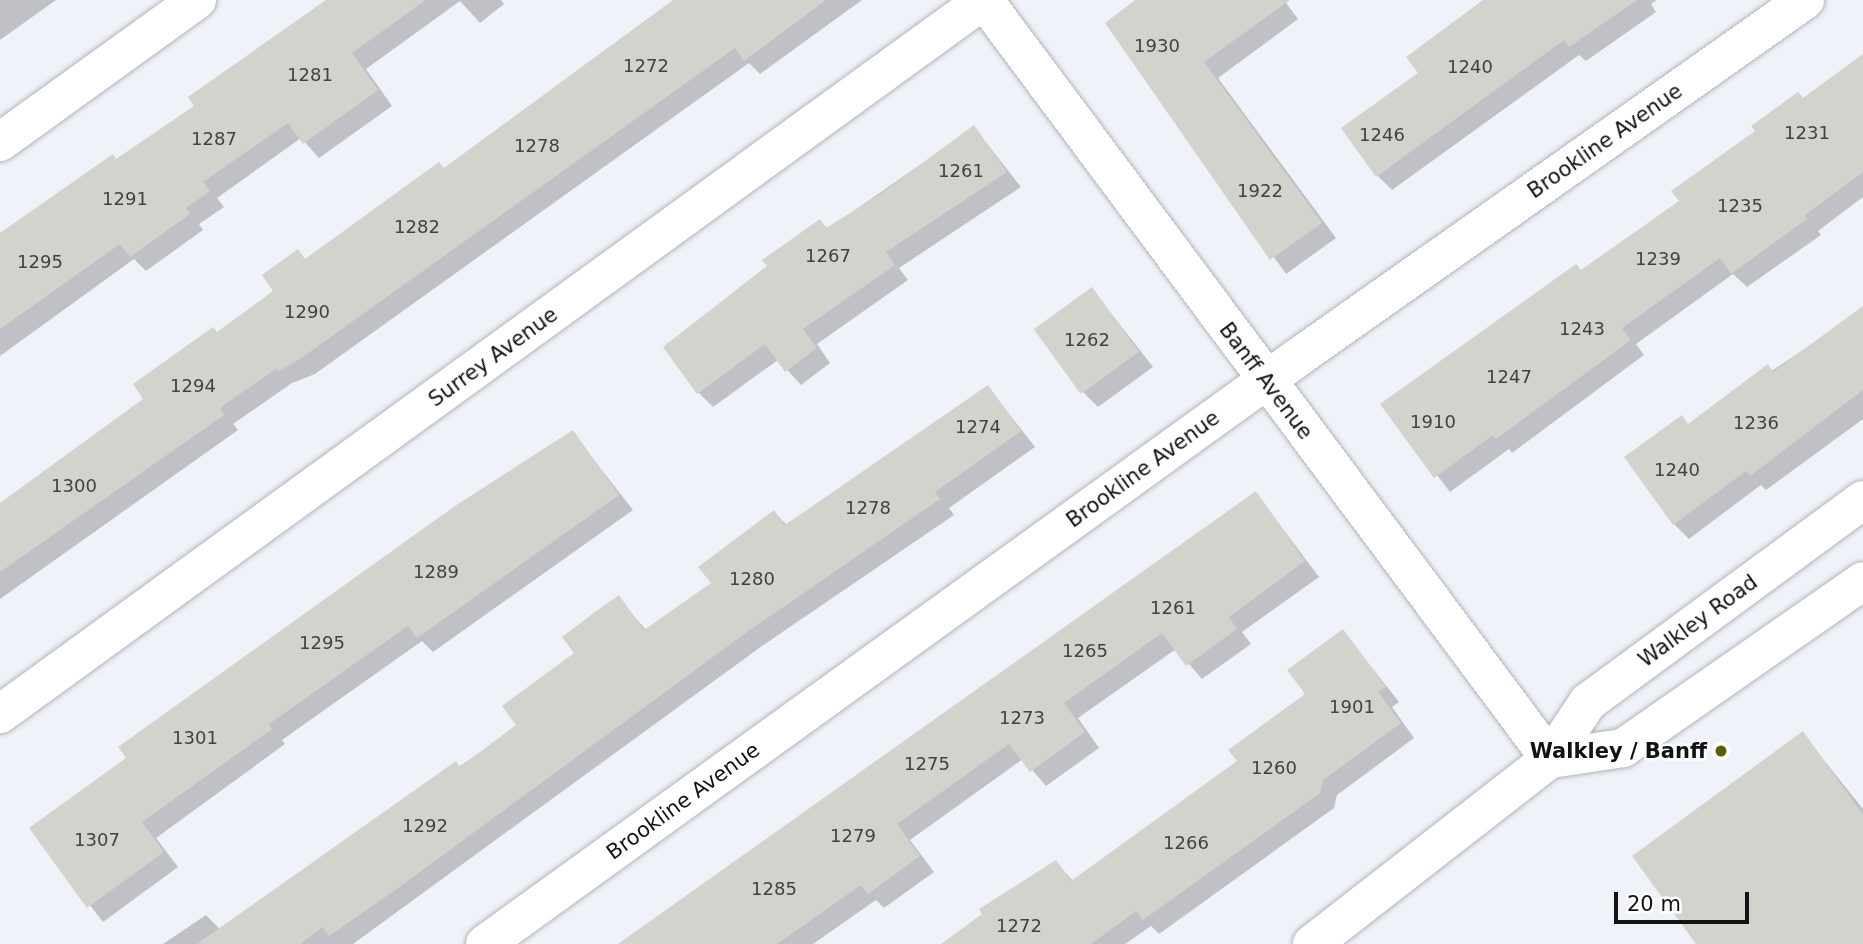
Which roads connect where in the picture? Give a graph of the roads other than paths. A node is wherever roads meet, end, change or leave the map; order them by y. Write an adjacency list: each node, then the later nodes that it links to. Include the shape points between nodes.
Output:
1 (197, 0): 4 (street)
2 (984, 0): 5 (street, Banff Avenue); 8 (street, Surrey Avenue)
3 (1805, 0): 5 (street, Brookline Avenue)
4 (0, 142)
5 (1266, 383): 9 (street, Banff Avenue); 10 (street, Brookline Avenue)
6 (1863, 500): 9 (street, Walkley Road, via 1588,702)
7 (1863, 581): 9 (street, Walkley Road, via 1623,748)
8 (0, 714)
9 (1549, 760): 11 (street, Walkley Road)
10 (485, 944)
11 (1312, 944)

